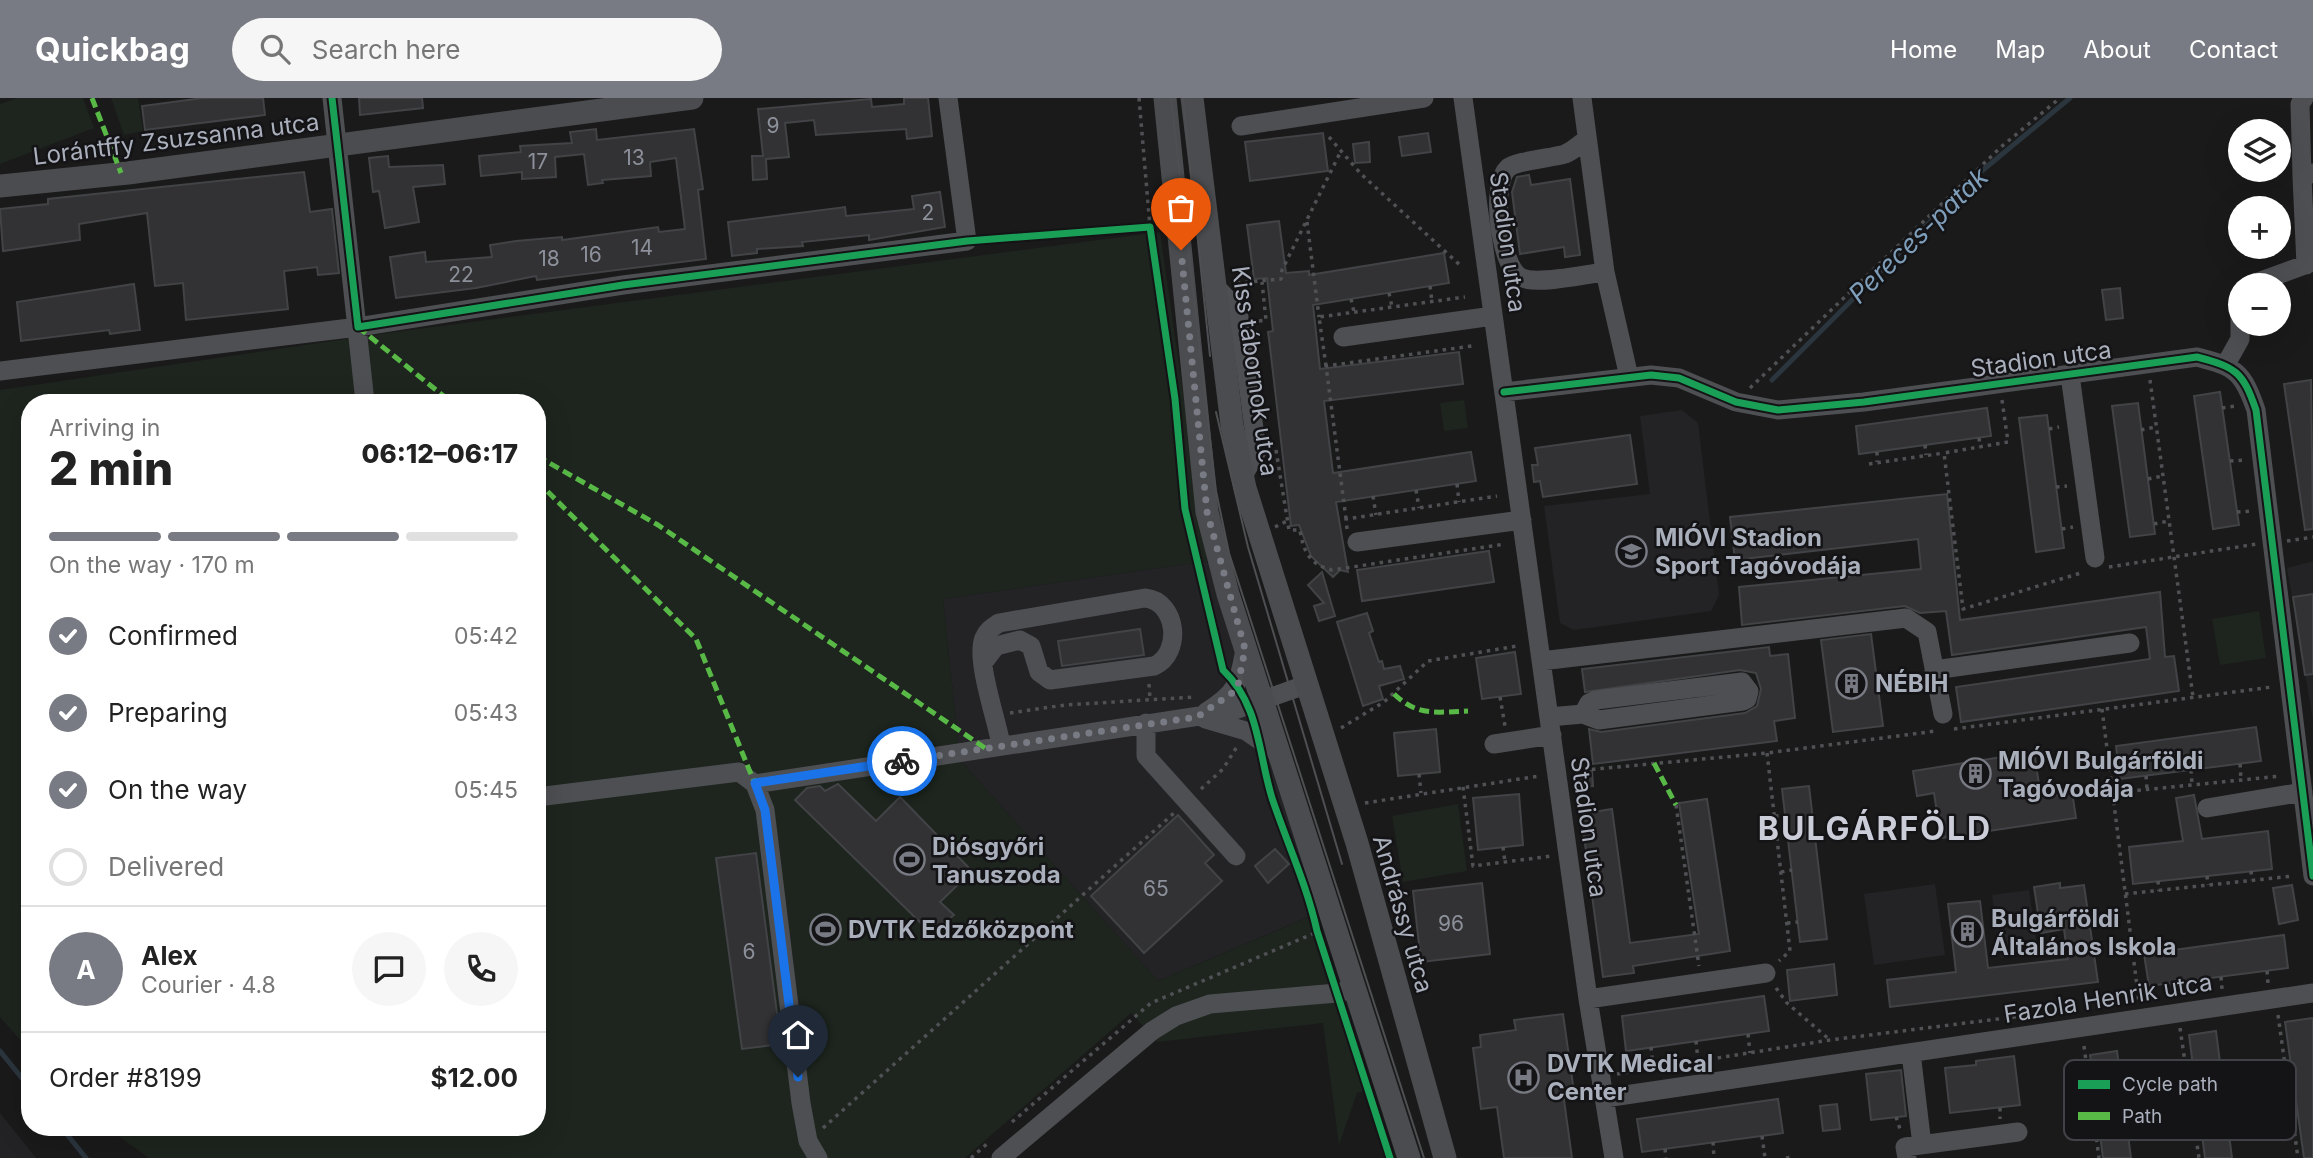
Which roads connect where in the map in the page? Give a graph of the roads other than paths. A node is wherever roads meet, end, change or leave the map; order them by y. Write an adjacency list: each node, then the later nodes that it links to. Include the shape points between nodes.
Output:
1 (332, 98): 12 (street)
2 (692, 98): 12 (main road, Lorántffy Zsuzsanna utca)
3 (948, 98): 19 (street, via 967,242 623,285)
4 (1165, 98): 32 (main road, via 1207,512)
5 (1424, 98): 10 (street)
6 (1463, 98): 18 (street, Stadion utca)
7 (1582, 98): 11 (street)
8 (2304, 98): 13 (street, via 2300,104)
9 (1196, 105): 36 (main road, Kiss tábornok utca, via 1226,285 1232,425 1242,476)
10 (1241, 126)
11 (1587, 139): 16 (street); 16 (street, via 1568,153 1511,165 1503,174 1497,188 1503,237 1509,268 1521,278 1534,281)
12 (336, 146): 14 (main road, Lorántffy Zsuzsanna utca); 19 (street)
13 (2307, 175): 15 (street)
14 (0, 186)
15 (2309, 264): 17 (street)
16 (1605, 272): 25 (street)
17 (2284, 273)
18 (1493, 316): 21 (street); 26 (street, Stadion utca)
19 (358, 327): 23 (street); 27 (street)
20 (2240, 336): 22 (street)
21 (1343, 337)
22 (2227, 364): 24 (street, Stadion utca, via 2197,357); 47 (street, via 2245,380 2256,410 2266,543)
23 (0, 371)
24 (2070, 375): 25 (street, Stadion utca, via 1778,410 1736,402 1679,378); 30 (street, Stadion utca)
25 (1629, 377): 26 (street, Stadion utca)
26 (1504, 392): 28 (street, Stadion utca)
27 (364, 394)
28 (1522, 520): 29 (street); 33 (street, Stadion utca)
29 (1357, 542)
30 (2095, 558)
31 (2130, 643): 35 (street)
32 (1245, 649): 37 (main road); 40 (street, via 1238,685)
33 (1541, 661): 35 (street, via 1906,618 1927,632); 42 (street, Stadion utca)
34 (983, 663): 34 (street, via 996,646 1020,640 1031,646 1039,672 1050,680 1154,666 1172,648 1168,612 1159,601 1144,598 999,623 984,637); 44 (street)
35 (1934, 670): 39 (street)
36 (1308, 684): 37 (street); 63 (main road, Andrássy utca)
37 (1263, 700): 40 (street); 45 (main road)
38 (1583, 714): 38 (street, via 1599,720 1743,701 1749,691 1742,682 1596,699); 42 (street)
39 (1943, 714)
40 (1197, 717): 41 (street); 45 (street, via 1246,731)
41 (1146, 723): 44 (street); 50 (street, via 1146,756)
42 (1550, 726): 43 (street); 55 (street, Stadion utca)
43 (1501, 743)
44 (1001, 745): 46 (street)
45 (1281, 755): 53 (main road)
46 (755, 783): 48 (street, via 739,772); 60 (street, via 765,810)
47 (2303, 792): 49 (street); 51 (street)
48 (546, 796)
49 (2207, 807)
50 (1236, 856)
51 (2313, 876)
52 (1766, 973): 55 (street)
53 (1356, 988): 61 (street, via 1210,1004 1176,1016); 62 (main road)
54 (2313, 993): 56 (street, Fazola Henrik utca, via 2272,992 2176,1005 2141,1018)
55 (1588, 999): 57 (street, Stadion utca)
56 (1911, 1053): 57 (street, Fazola Henrik utca); 59 (street)
57 (1605, 1098): 64 (street, Stadion utca)
58 (2018, 1132): 59 (street)
59 (1922, 1145): 65 (street, via 1905,1147)
60 (813, 1149)
61 (1001, 1158)
62 (1409, 1158)
63 (1445, 1158)
64 (1614, 1158)
65 (1907, 1158)

